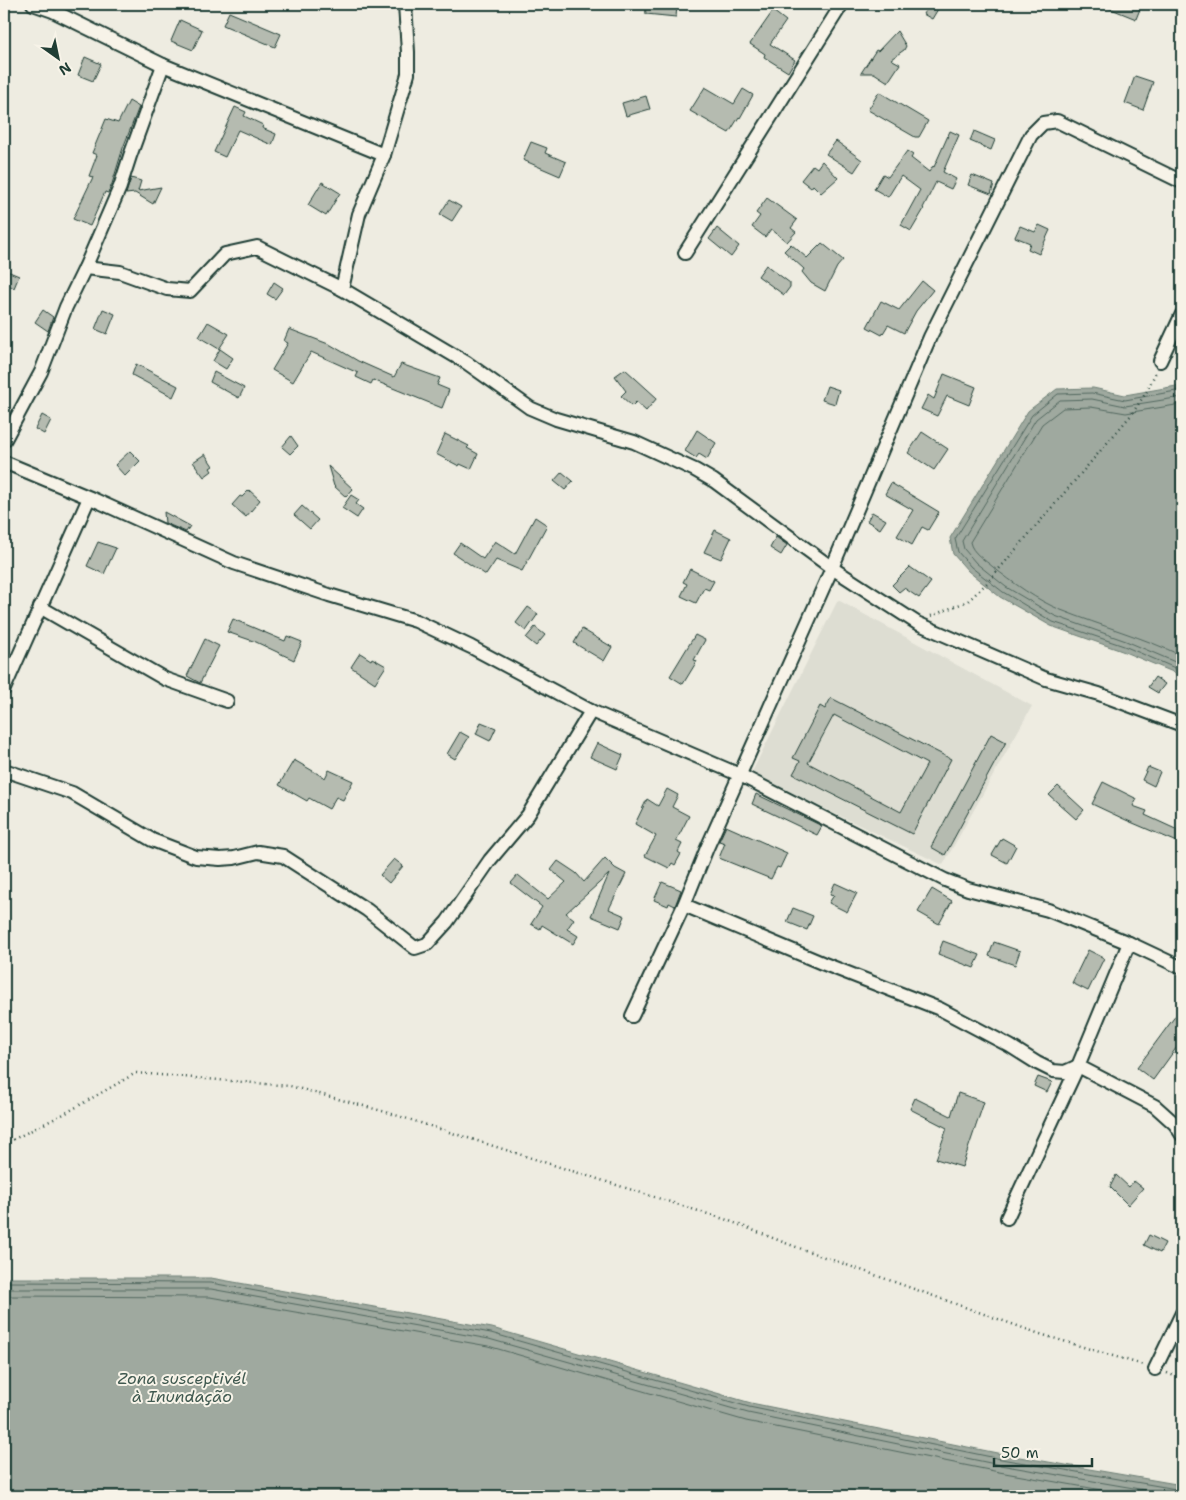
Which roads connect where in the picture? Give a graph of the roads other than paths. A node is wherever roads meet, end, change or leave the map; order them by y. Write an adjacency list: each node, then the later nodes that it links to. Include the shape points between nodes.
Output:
1 (33, 4): 4 (street)
2 (404, 4): 5 (street, via 408,74)
3 (842, 4): 7 (street)
4 (163, 65): 5 (street); 8 (street, via 120,187)
5 (384, 155): 9 (street, via 359,214)
6 (1182, 182): 15 (street, via 1064,123 1051,121 1038,127 1031,135 930,337)
7 (685, 252)
8 (85, 268): 9 (street, via 120,272 167,289 190,291 225,254 256,247); 12 (street, via 41,372)
9 (342, 289): 15 (street, via 467,363 530,408 634,442 695,470)
10 (1182, 314): 11 (street)
11 (1160, 361)
12 (4, 441)
13 (4, 462): 14 (street)
14 (88, 498): 16 (street); 19 (street, via 234,563 416,621)
15 (832, 568): 20 (street, via 917,622 1046,679 1099,694); 22 (street)
16 (40, 607): 17 (street); 18 (street, via 165,679)
17 (4, 689)
18 (227, 701)
19 (591, 711): 21 (street, via 528,815 490,860 447,922 427,944 415,948 367,910 283,856 258,852 234,858 196,858 152,840 72,793); 22 (street)
20 (1182, 725)
21 (4, 770)
22 (740, 775): 23 (street); 24 (street, via 945,880 1048,910)
23 (684, 904): 26 (street); 27 (street, via 940,1009 1053,1070 1064,1072)
24 (1129, 943): 25 (street); 27 (street)
25 (1182, 968)
26 (632, 1016)
27 (1078, 1066): 28 (street, via 1154,1106 1175,1124); 29 (street)
28 (1182, 1135)
29 (1007, 1218)
30 (1182, 1313): 31 (street)
31 (1155, 1369)

